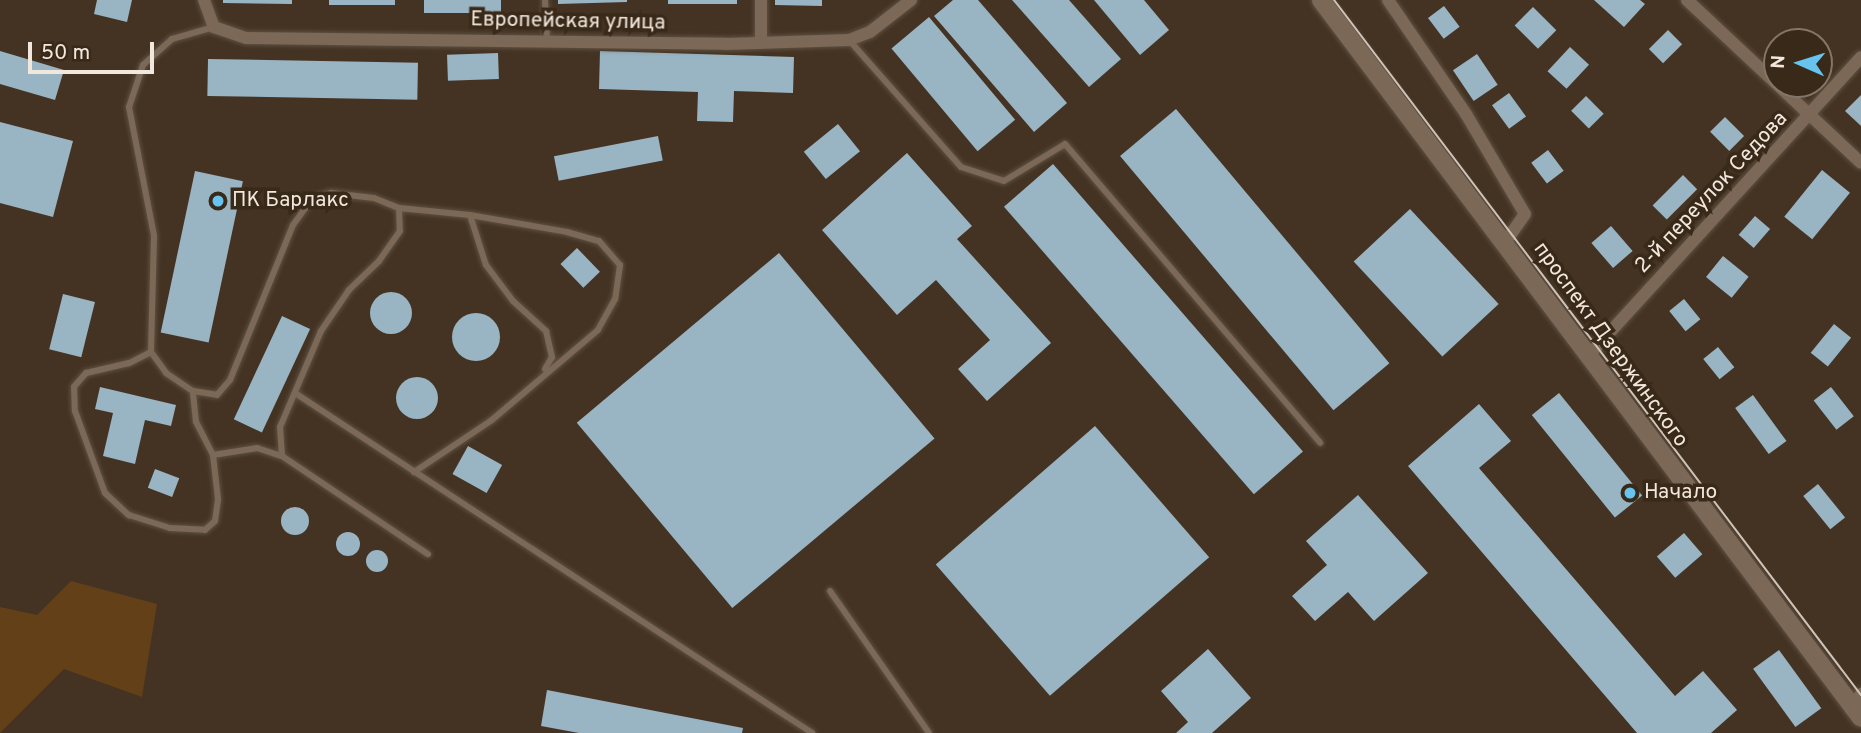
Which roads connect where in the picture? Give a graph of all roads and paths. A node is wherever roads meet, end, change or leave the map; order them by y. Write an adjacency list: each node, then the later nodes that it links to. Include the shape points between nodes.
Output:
1 (204, 0): 8 (street)
2 (545, 0): 10 (lane)
3 (761, 0): 11 (street)
4 (911, 0): 9 (street, Европейская улица, via 870,33)
5 (1321, 0): 17 (main road, проспект Дзержинского)
6 (1388, 0): 17 (street, via 1466,114 1525,214)
7 (1687, 0): 13 (street)
8 (214, 27): 10 (street, Европейская улица, via 246,38); 18 (lane, via 172,39 143,65 129,107 154,236)
9 (849, 40): 11 (street, Европейская улица); 23 (lane, via 961,167 1004,181 1065,144)
10 (547, 41): 11 (street, Европейская улица)
11 (761, 43)
12 (1861, 57): 13 (street, 2-й переулок Седова)
13 (1808, 117): 14 (street); 19 (street, 2-й переулок Седова)
14 (1861, 163)
15 (399, 208): 16 (lane); 21 (lane, via 374,198 331,193 312,199 293,225 230,380 217,395); 22 (lane, via 400,231 321,331)
16 (470, 215): 20 (lane, via 486,265 513,301 546,331 552,357); 20 (lane, via 599,241 620,265 615,299 598,330)
17 (1506, 242): 19 (main road, проспект Дзержинского)
18 (151, 352): 21 (lane, via 166,373); 24 (lane, via 129,363 86,373 74,387 75,411 105,493 129,514 170,528 205,530 215,521 218,499)
19 (1590, 354): 29 (main road, проспект Дзержинского)
20 (542, 374): 26 (lane, via 492,420)
21 (193, 391): 24 (lane, via 196,422)
22 (295, 393): 25 (lane, via 280,427); 26 (lane)
23 (1320, 443)
24 (213, 455): 25 (lane, via 257,448)
25 (282, 456): 27 (lane)
26 (414, 472): 30 (lane)
27 (428, 554)
28 (830, 591): 31 (lane)
29 (1858, 706)
30 (813, 733)
31 (929, 733)

